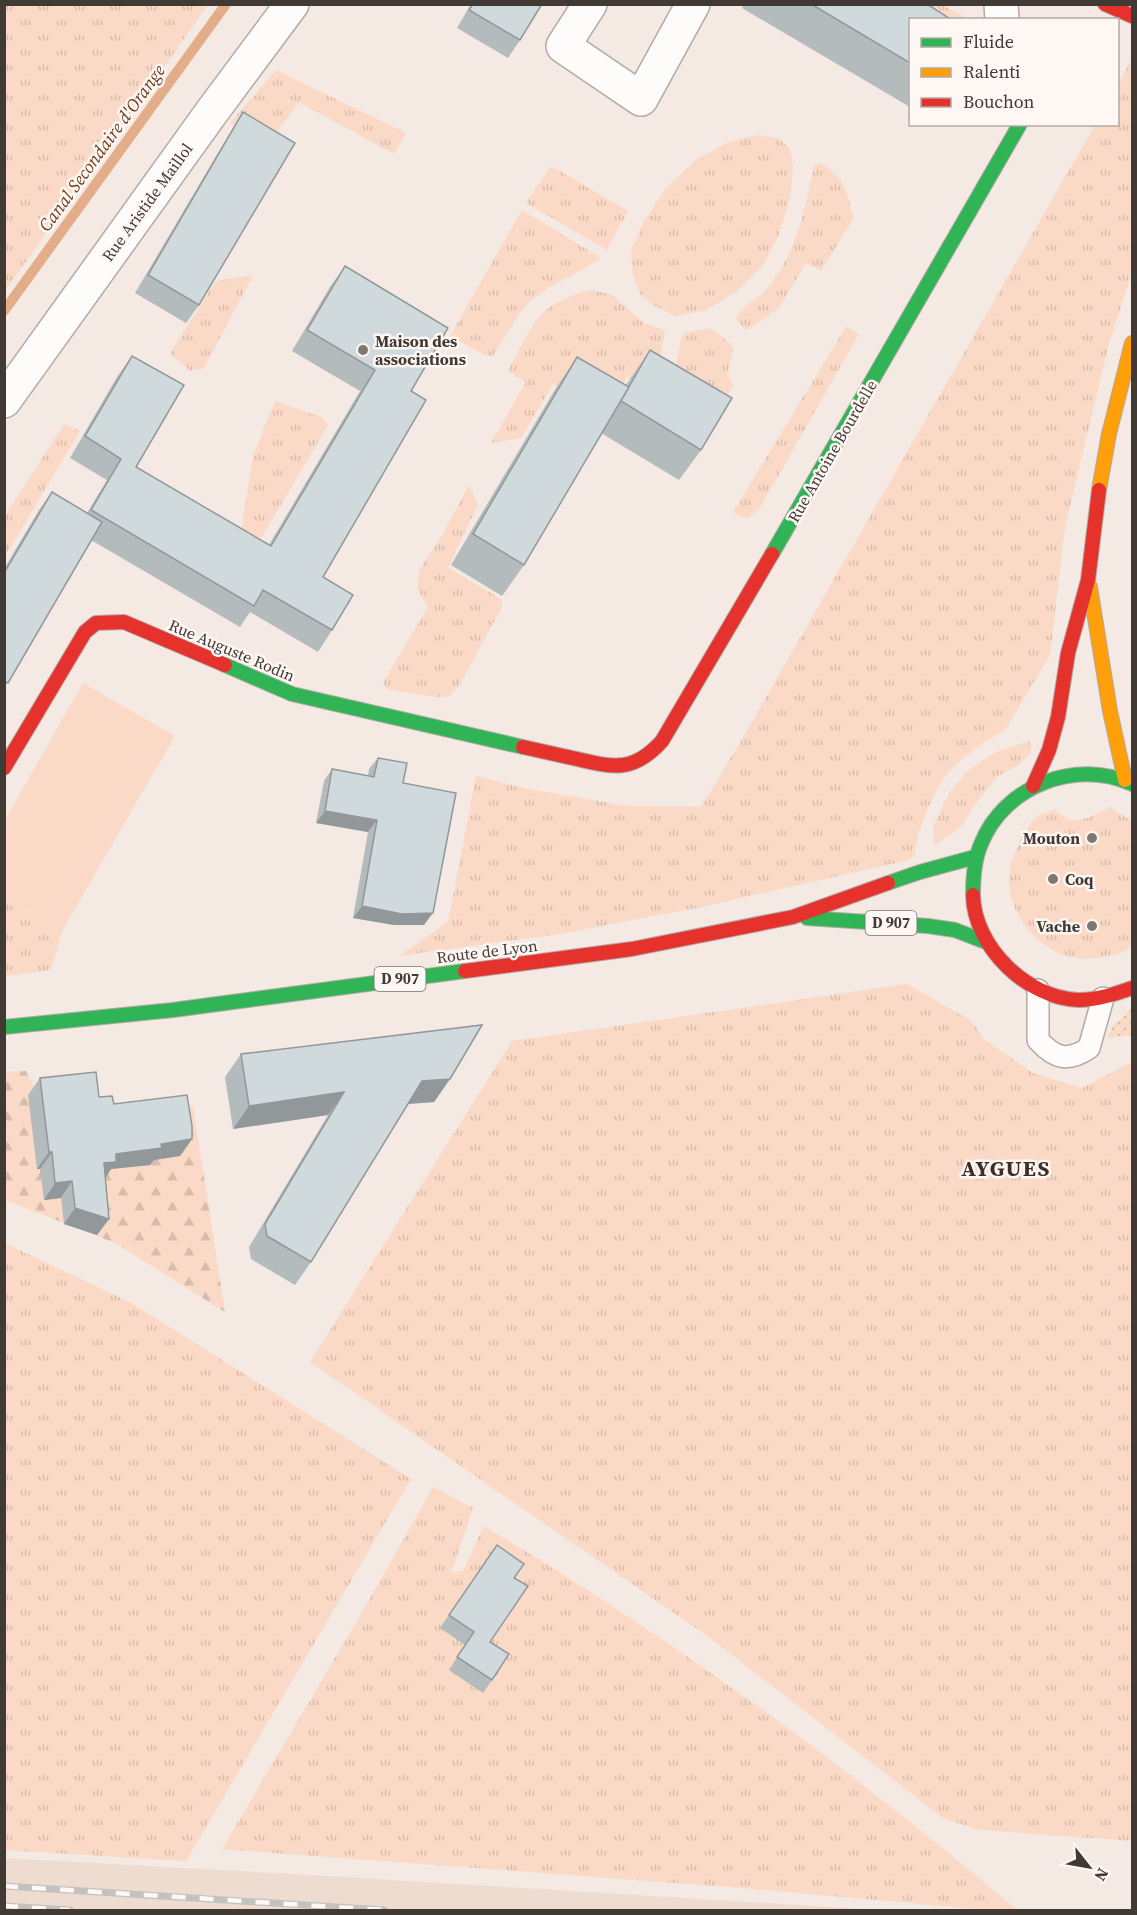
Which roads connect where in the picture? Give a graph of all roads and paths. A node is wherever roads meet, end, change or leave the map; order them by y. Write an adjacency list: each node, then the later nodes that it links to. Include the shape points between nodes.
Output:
1 (292, 4): 9 (street, Rue Aristide Maillol)
2 (590, 4): 3 (street, via 563,46 641,99)
3 (693, 4)
4 (1104, 4): 5 (street); 6 (street)
5 (1132, 16)
6 (1098, 18)
7 (1019, 126): 11 (street, Rue Antoine Bourdelle, via 662,741 649,755)
8 (1132, 344): 10 (street, via 1109,434)
9 (4, 401)
10 (1088, 580): 13 (street, via 1110,711); 14 (street, via 1068,653 1058,717)
11 (631, 765): 12 (street, Rue Auguste Rodin, via 611,767 292,694 124,622 96,623 85,632)
12 (4, 768)
13 (1129, 782): 14 (street, via 1094,773 1063,775)
14 (1033, 786): 15 (street, via 1007,803 988,828)
15 (975, 857): 16 (street, Route de Lyon / D 907); 17 (street, via 972,900)
16 (793, 917): 17 (street, Route de Lyon / D 907, via 928,926 955,930); 21 (street, Route de Lyon / D 907, via 632,949 172,1010)
17 (986, 942): 19 (street, via 1008,970)
18 (1132, 988): 20 (street)
19 (1038, 990): 20 (street, via 1070,999); 20 (lane, via 1038,1040 1048,1052 1063,1056 1076,1056 1089,1048)
20 (1103, 998)
21 (4, 1027)

